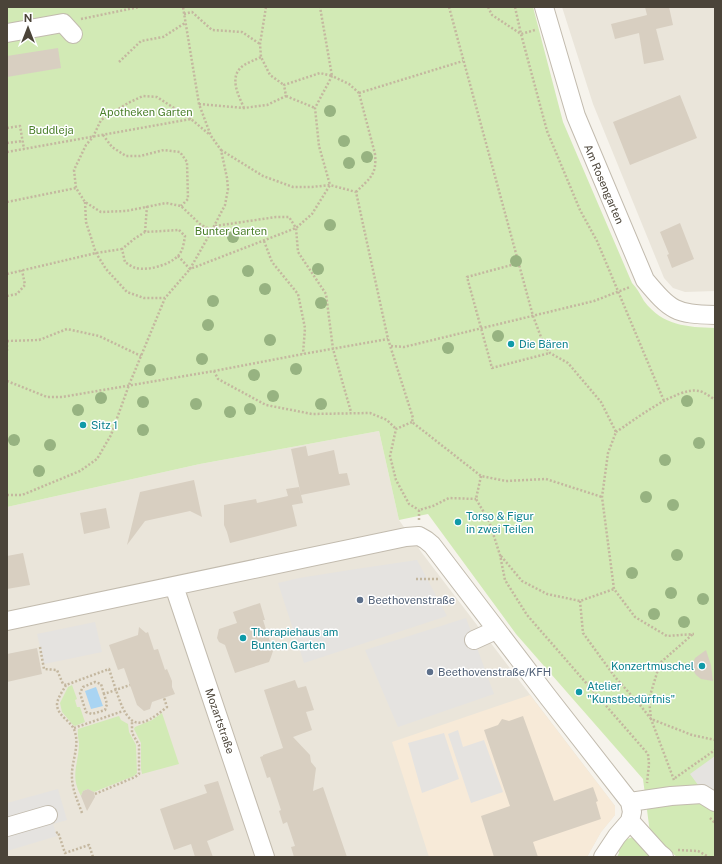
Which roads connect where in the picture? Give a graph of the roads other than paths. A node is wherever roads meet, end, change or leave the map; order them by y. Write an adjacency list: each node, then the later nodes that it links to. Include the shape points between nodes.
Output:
1 (544, 7): 4 (street, Am Rosengarten, via 576,116 645,280 660,299 676,310)
2 (68, 28): 3 (street)
3 (7, 33)
4 (715, 315)
5 (174, 586): 6 (street); 7 (street, via 399,538 419,536 432,545); 14 (street, Mozartstraße)
6 (7, 621)
7 (496, 630): 8 (street); 9 (street)
8 (474, 640)
9 (630, 802): 10 (street, via 702,794); 12 (street)
10 (715, 802)
11 (48, 815): 13 (street)
12 (630, 821): 15 (street); 16 (street)
13 (7, 827)
14 (266, 857)
15 (602, 857)
16 (664, 857)

